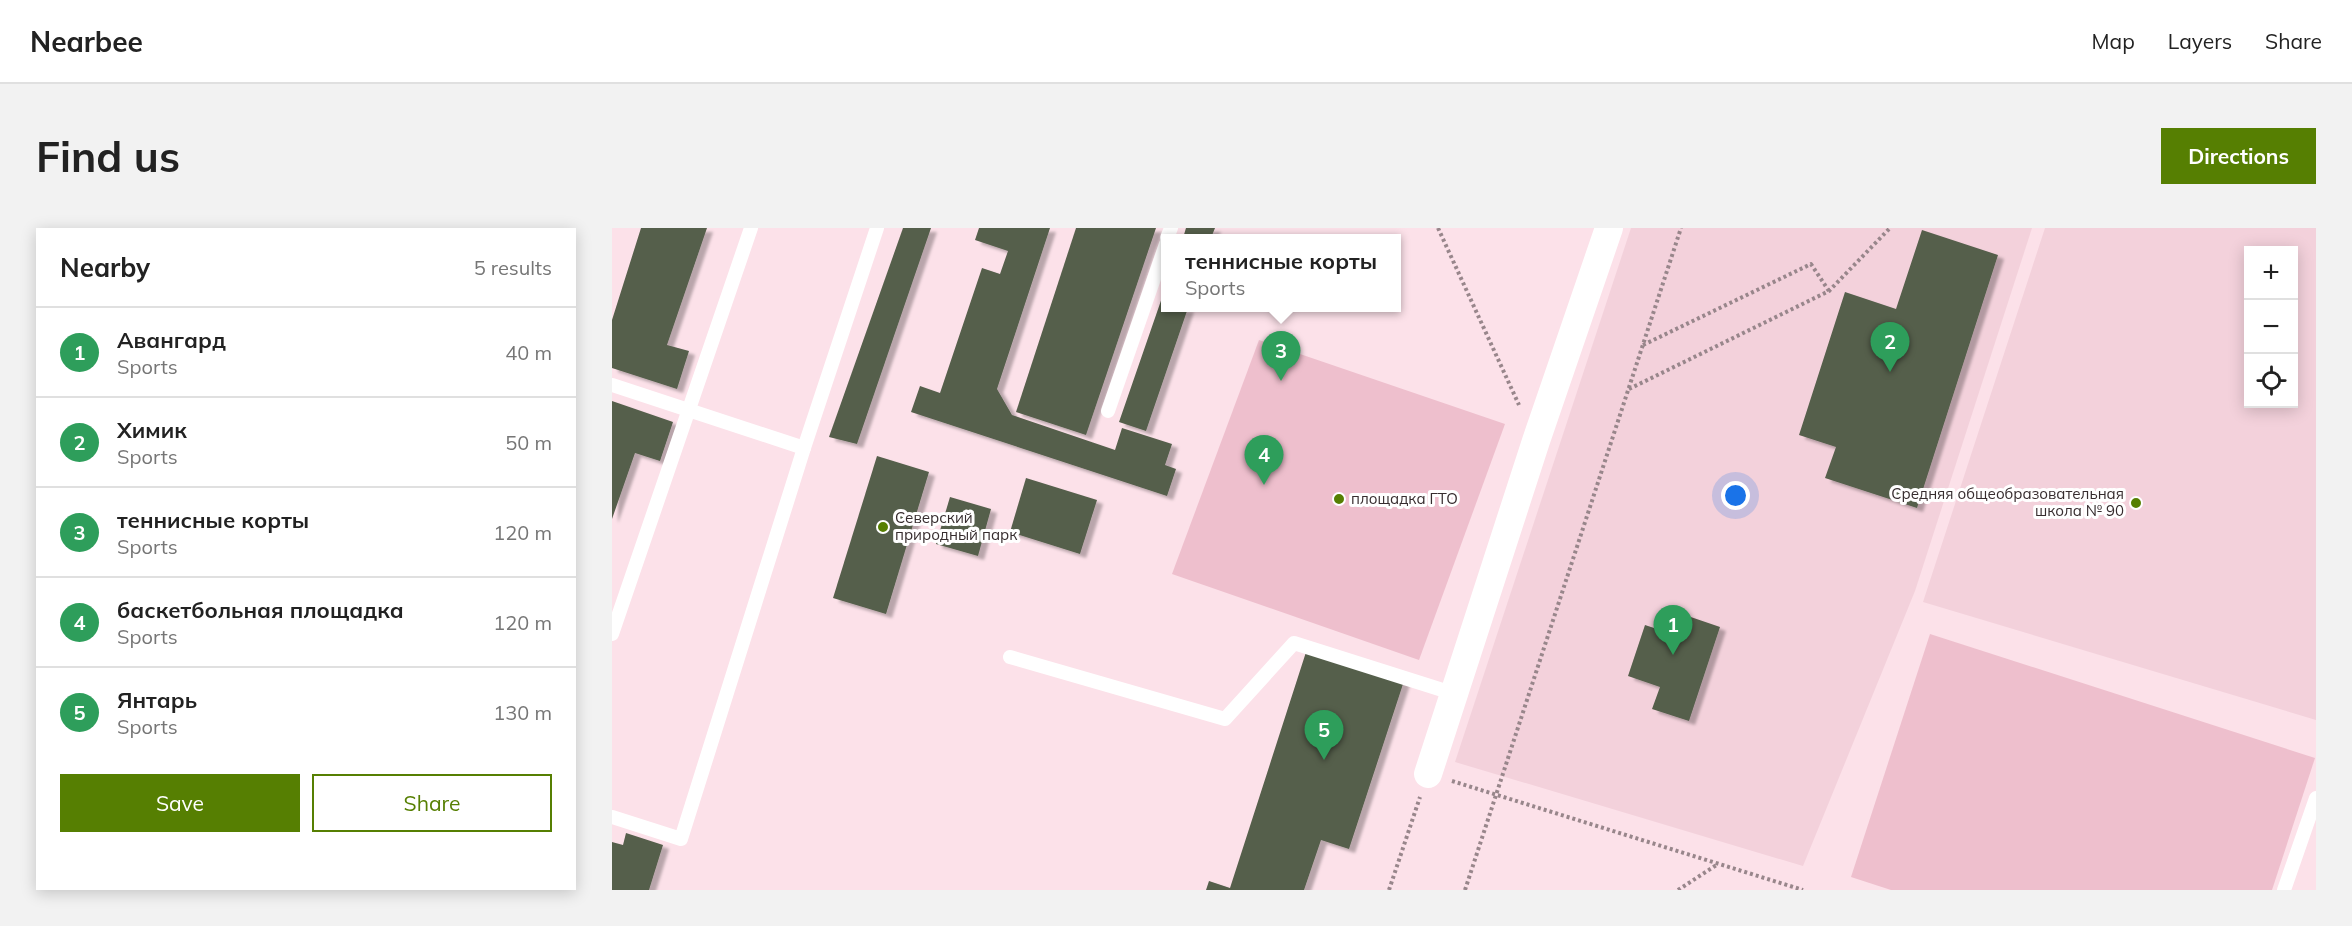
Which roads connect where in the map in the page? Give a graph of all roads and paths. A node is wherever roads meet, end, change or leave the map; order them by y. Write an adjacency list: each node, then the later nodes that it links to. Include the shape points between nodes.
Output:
1 (751, 228): 12 (lane)
2 (877, 228): 15 (lane)
3 (1438, 228): 14 (path)
4 (1609, 228): 14 (street)
5 (1681, 228): 9 (path)
6 (1890, 228): 8 (path)
7 (1161, 258): 13 (lane)
8 (1828, 291): 9 (path, via 1811,264); 11 (path)
9 (1643, 345): 11 (path)
10 (612, 385): 12 (lane)
11 (1629, 389): 20 (path)
12 (687, 409): 15 (lane); 16 (lane)
13 (1108, 411)
14 (1536, 441): 18 (street)
15 (804, 448): 22 (lane, via 681,839)
16 (612, 634)
17 (1010, 657): 18 (lane, via 1224,719 1294,643)
18 (1452, 693): 19 (street)
19 (1428, 774): 20 (path); 24 (path)
20 (1496, 794): 23 (path); 25 (path)
21 (2316, 798): 28 (lane)
22 (612, 817)
23 (1718, 864): 26 (path); 27 (path)
24 (1389, 890)
25 (1465, 890)
26 (1678, 890)
27 (1803, 890)
28 (2284, 890)

